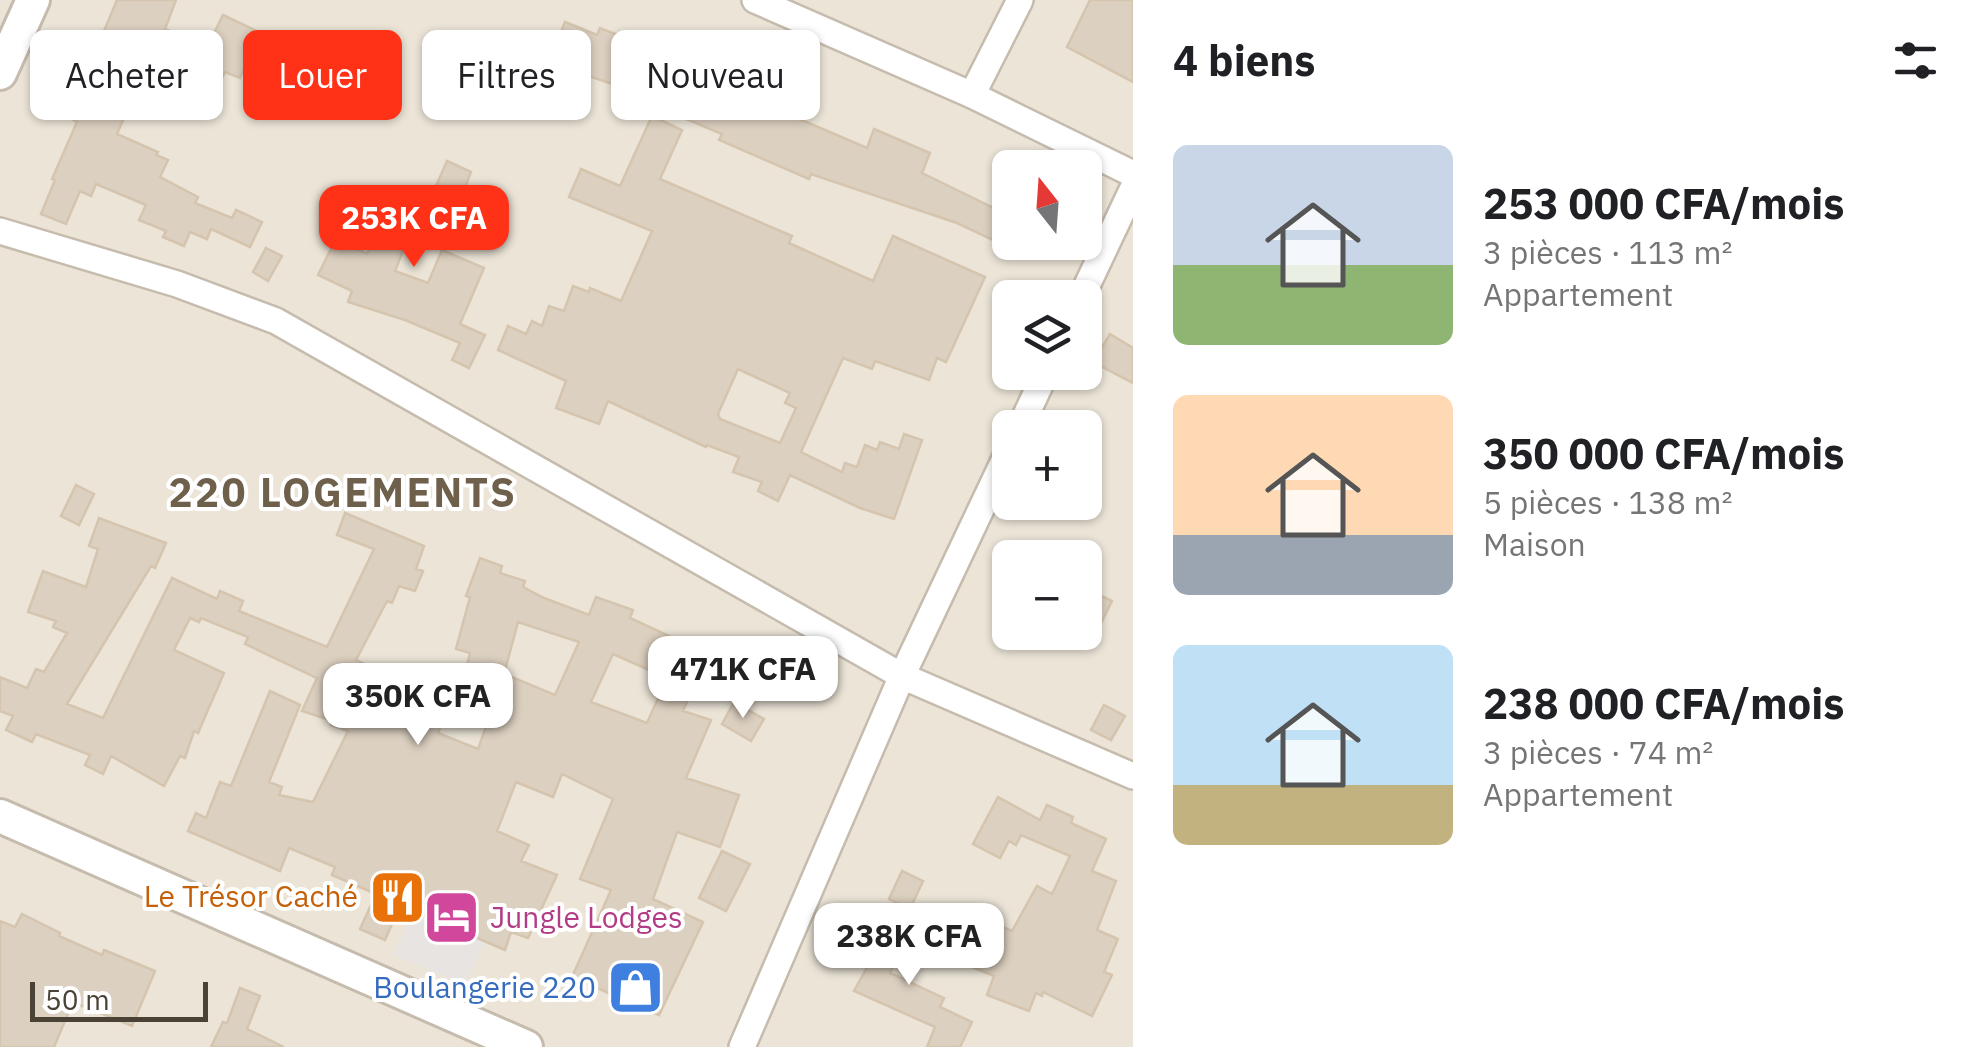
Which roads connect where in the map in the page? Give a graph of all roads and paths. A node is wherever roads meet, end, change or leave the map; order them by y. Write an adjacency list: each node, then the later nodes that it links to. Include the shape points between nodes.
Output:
1 (33, 0): 4 (street)
2 (755, 0): 5 (street)
3 (1020, 0): 5 (street)
4 (0, 73)
5 (972, 95): 6 (street)
6 (1133, 174)
7 (1133, 188): 9 (street)
8 (0, 231): 11 (street, via 276,321)
9 (1090, 280)
10 (992, 486): 11 (street)
11 (902, 676): 12 (street); 15 (street)
12 (1133, 776)
13 (0, 816): 14 (street)
14 (526, 1047)
15 (742, 1047)

